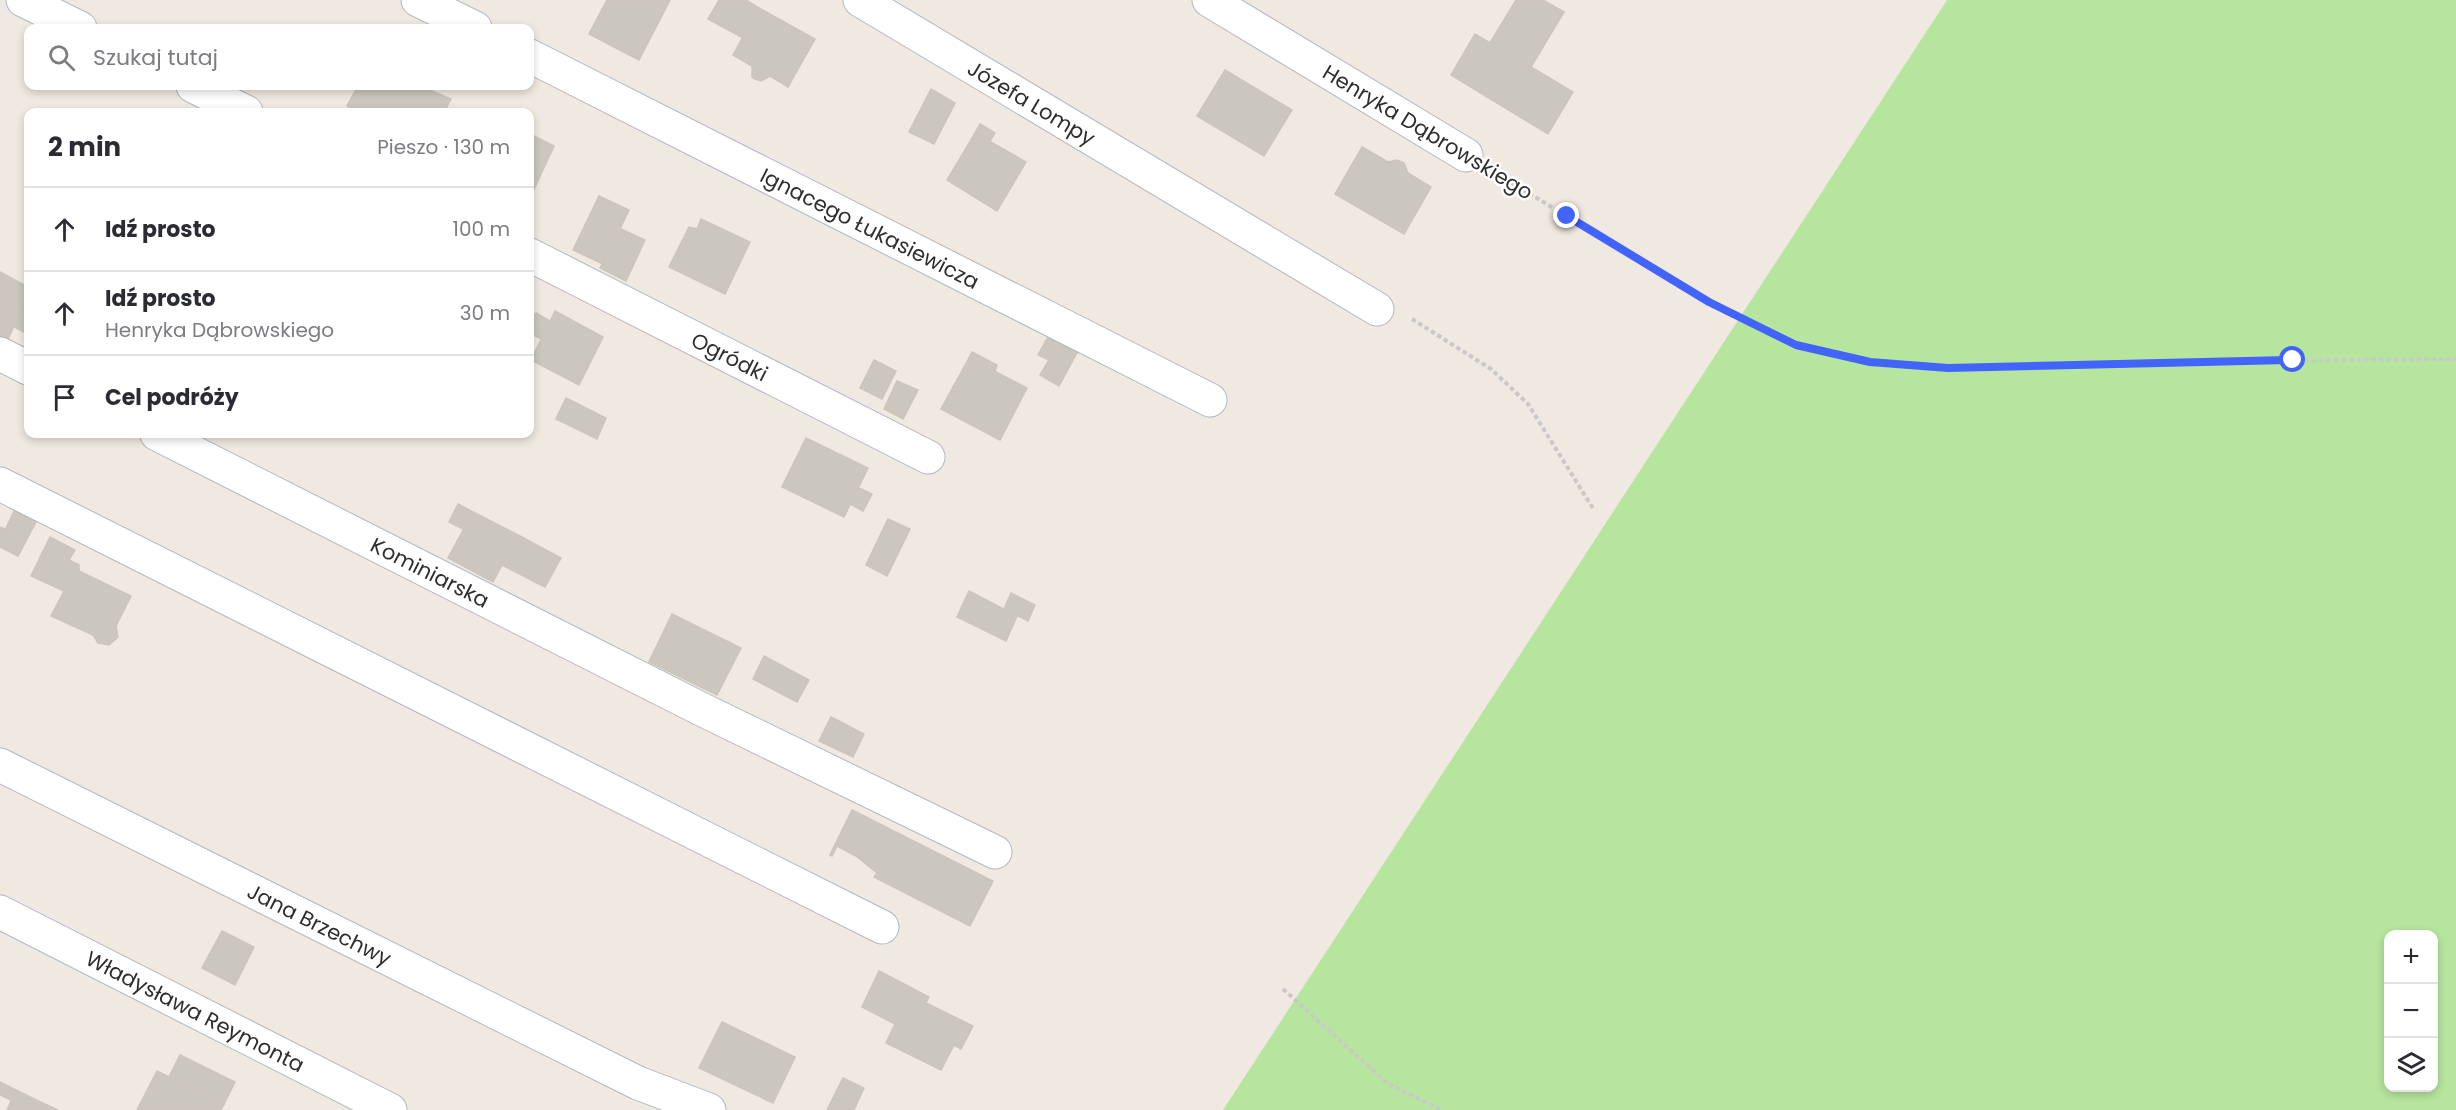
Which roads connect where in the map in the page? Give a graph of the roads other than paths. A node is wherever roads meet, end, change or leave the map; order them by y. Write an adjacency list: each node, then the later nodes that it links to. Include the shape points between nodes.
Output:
1 (23, 0): 5 (street)
2 (418, 0): 6 (street)
3 (860, 0): 12 (street, Józefa Lompy)
4 (1209, 0): 10 (street, Henryka Dąbrowskiego)
5 (72, 24)
6 (467, 24)
7 (534, 58): 15 (street, Ignacego Łukasiewicza)
8 (200, 90): 9 (street)
9 (238, 108)
10 (1466, 155)
11 (534, 257): 17 (street, Ogródki)
12 (1377, 309)
13 (0, 354): 14 (street)
14 (24, 366)
15 (1210, 400)
16 (165, 438): 20 (street, Kominiarska, via 703,710)
17 (928, 457)
18 (0, 484): 22 (street)
19 (0, 765): 24 (street, Jana Brzechwy, via 638,1083)
20 (995, 852)
21 (0, 912): 23 (street, Władysława Reymonta)
22 (882, 927)
23 (390, 1110)
24 (709, 1110)

